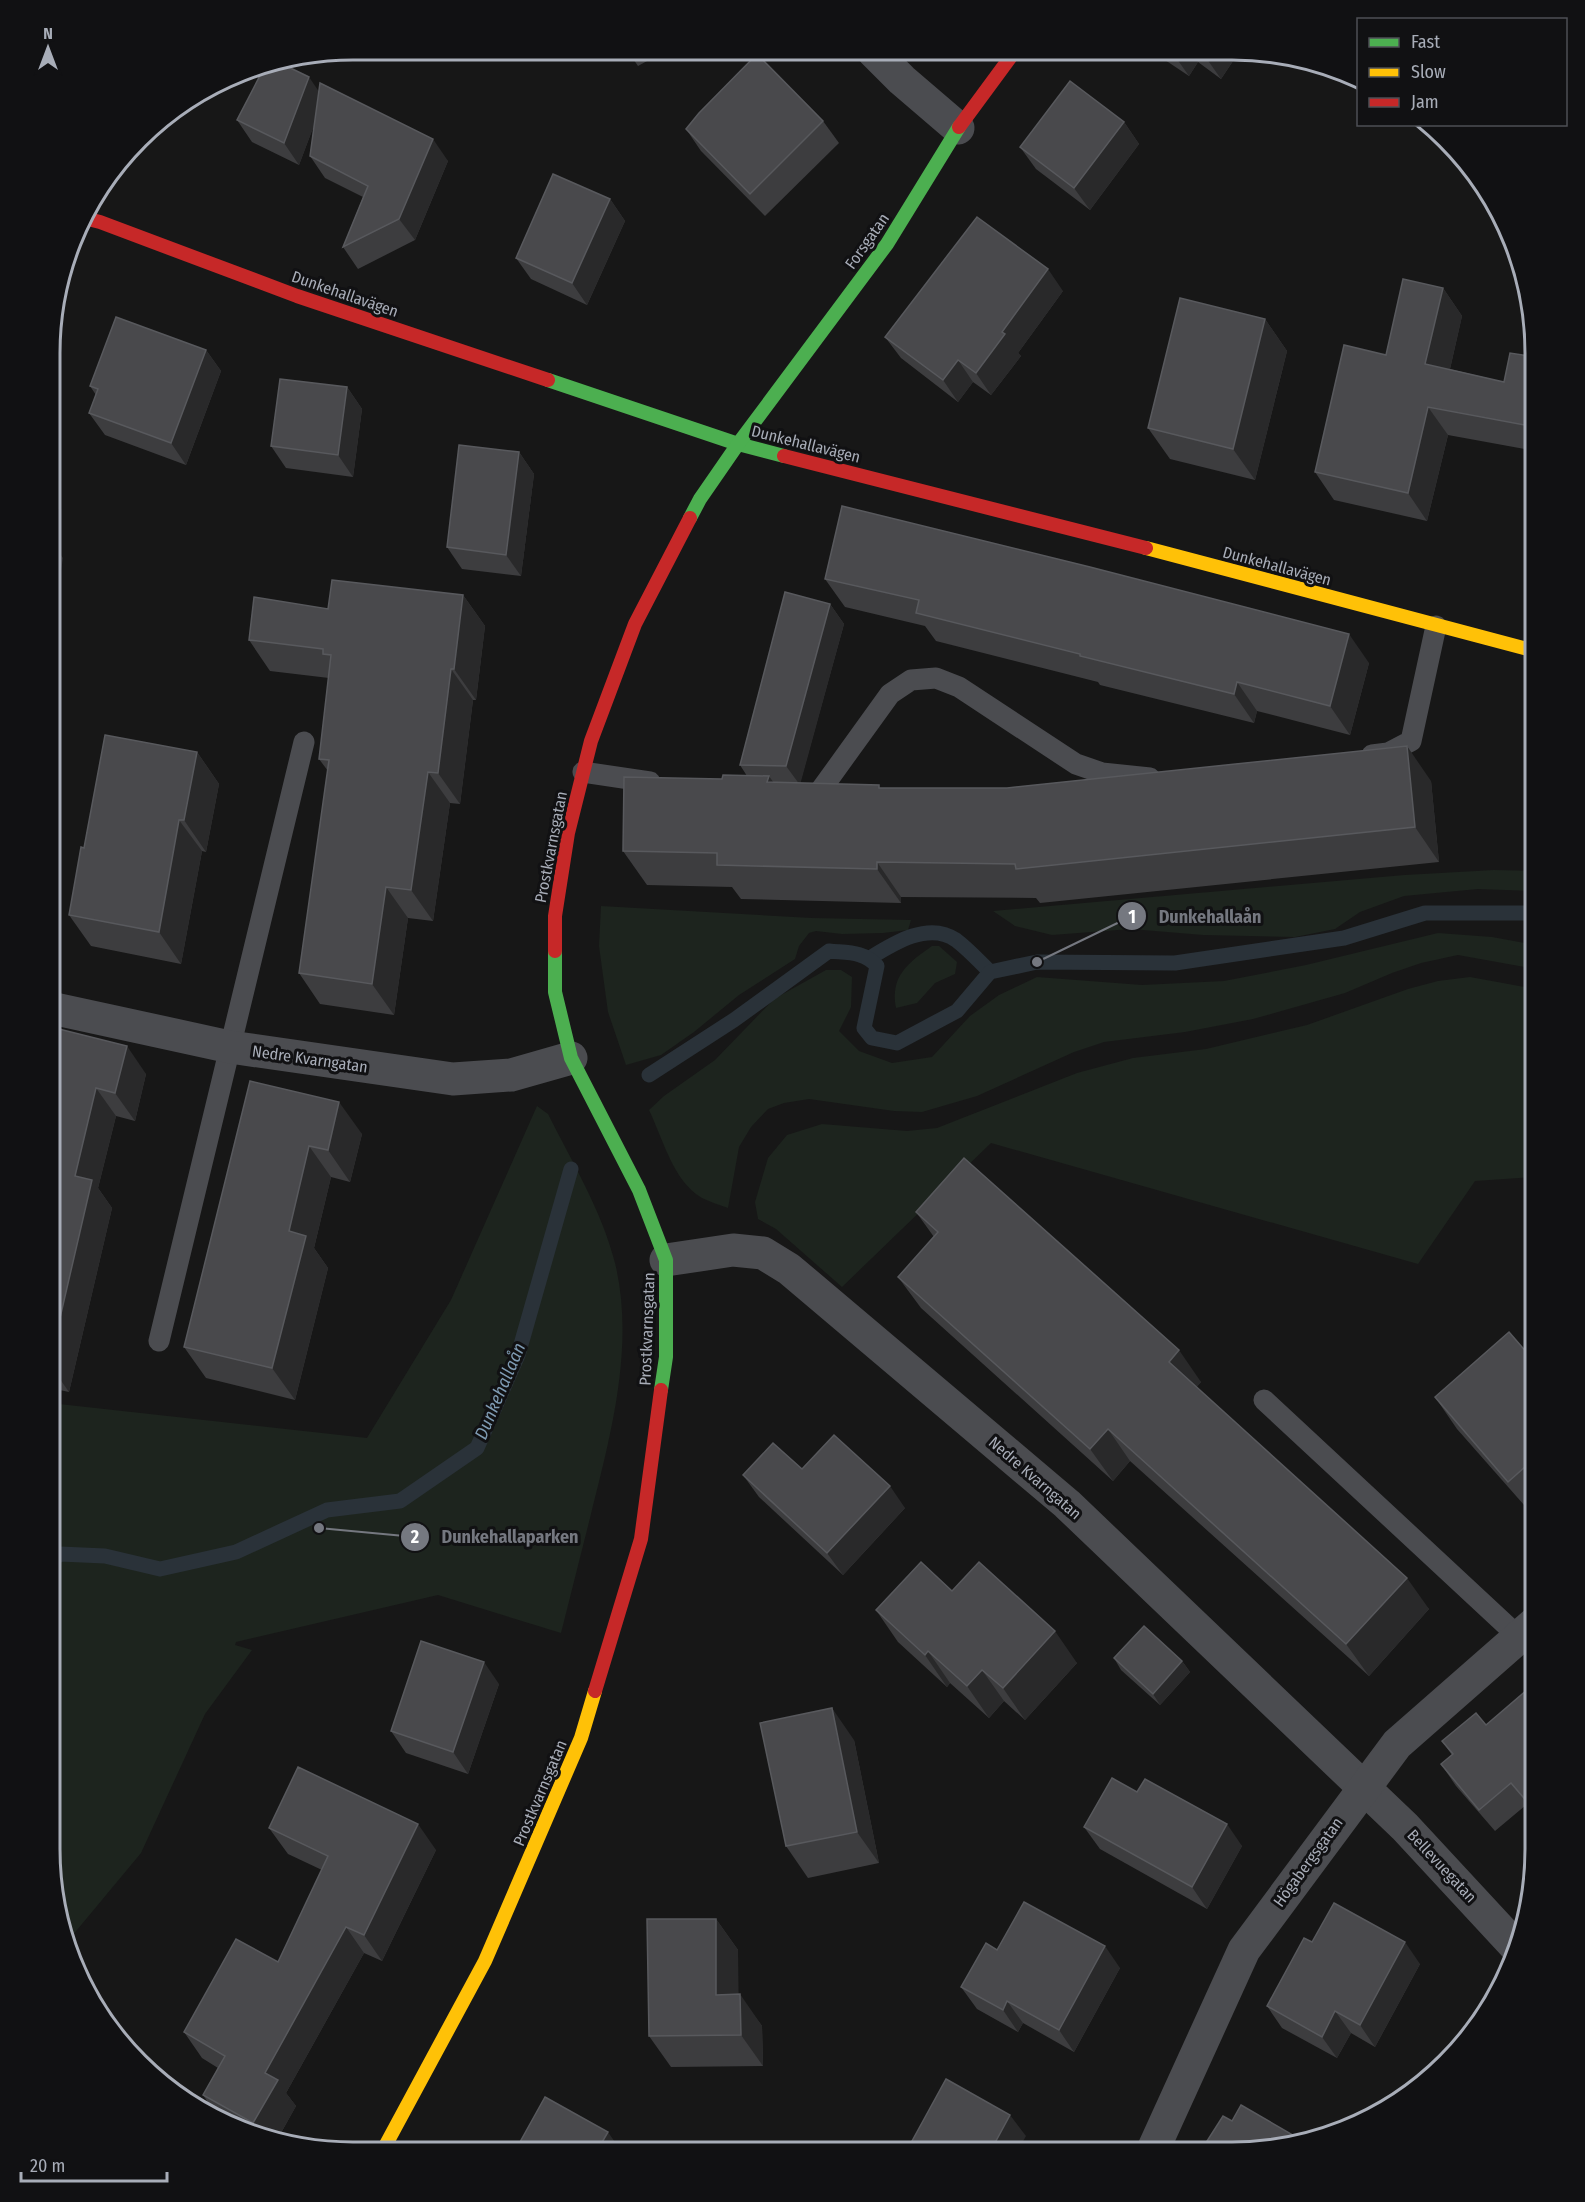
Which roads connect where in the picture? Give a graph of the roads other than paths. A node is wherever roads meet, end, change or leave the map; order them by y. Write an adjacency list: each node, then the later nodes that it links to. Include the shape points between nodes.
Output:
1 (882, 60): 3 (street)
2 (1008, 60): 3 (street, Forsgatan)
3 (958, 128): 5 (street, Forsgatan, via 887,244)
4 (92, 220): 5 (street, Dunkehallavägen, via 297,296)
5 (738, 444): 6 (street, Dunkehallavägen); 10 (street, Prostkvarnsgatan, via 700,499 635,624)
6 (1436, 626): 7 (street, Dunkehallavägen); 9 (lane, via 1411,741 1388,753)
7 (1525, 648)
8 (304, 742): 15 (lane)
9 (1353, 757)
10 (583, 772): 12 (lane); 16 (street, Prostkvarnsgatan, via 568,833 555,916 555,992)
11 (1166, 776): 13 (lane, via 1143,779 1102,773 1076,764 959,687 936,678 911,680 890,693 816,798)
12 (665, 784)
13 (782, 798)
14 (60, 1010): 15 (street, Nedre Kvarngatan)
15 (230, 1047): 16 (street, Nedre Kvarngatan, via 453,1079 511,1075); 18 (lane)
16 (571, 1058): 17 (street, Prostkvarnsgatan, via 639,1190)
17 (666, 1260): 22 (street, Nedre Kvarngatan, via 732,1250 763,1253 789,1269 1067,1504); 24 (street, Prostkvarnsgatan, via 666,1357 641,1539 581,1738 485,1961)
18 (159, 1341)
19 (1264, 1400): 20 (lane)
20 (1525, 1628)
21 (1525, 1632): 22 (street, Högabergsgatan, via 1397,1744)
22 (1363, 1787): 23 (street, Bellevuegatan); 25 (street, Högabergsgatan, via 1244,1950)
23 (1510, 1940)
24 (387, 2142)
25 (1157, 2142)

